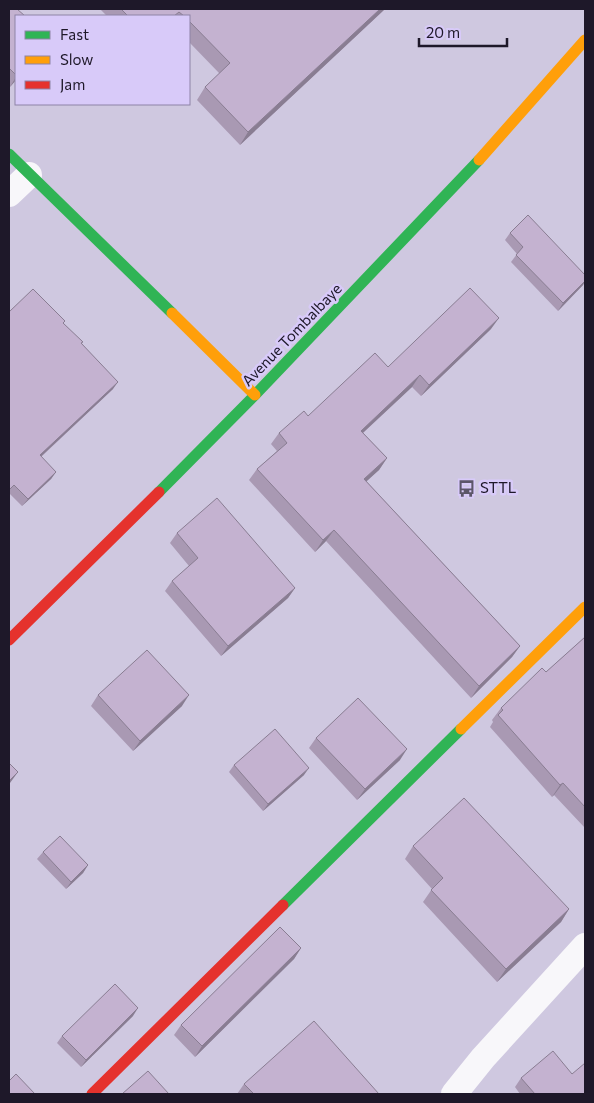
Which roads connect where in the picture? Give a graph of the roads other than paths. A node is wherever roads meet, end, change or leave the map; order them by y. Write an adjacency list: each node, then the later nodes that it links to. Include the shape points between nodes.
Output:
1 (585, 40): 5 (street, Avenue Tombalbaye, via 462,179)
2 (9, 154): 3 (street)
3 (29, 175): 4 (street); 5 (street)
4 (9, 194)
5 (254, 395): 7 (street, Avenue Tombalbaye)
6 (585, 607): 9 (street)
7 (9, 640)
8 (585, 946): 10 (street)
9 (92, 1094)
10 (454, 1094)

